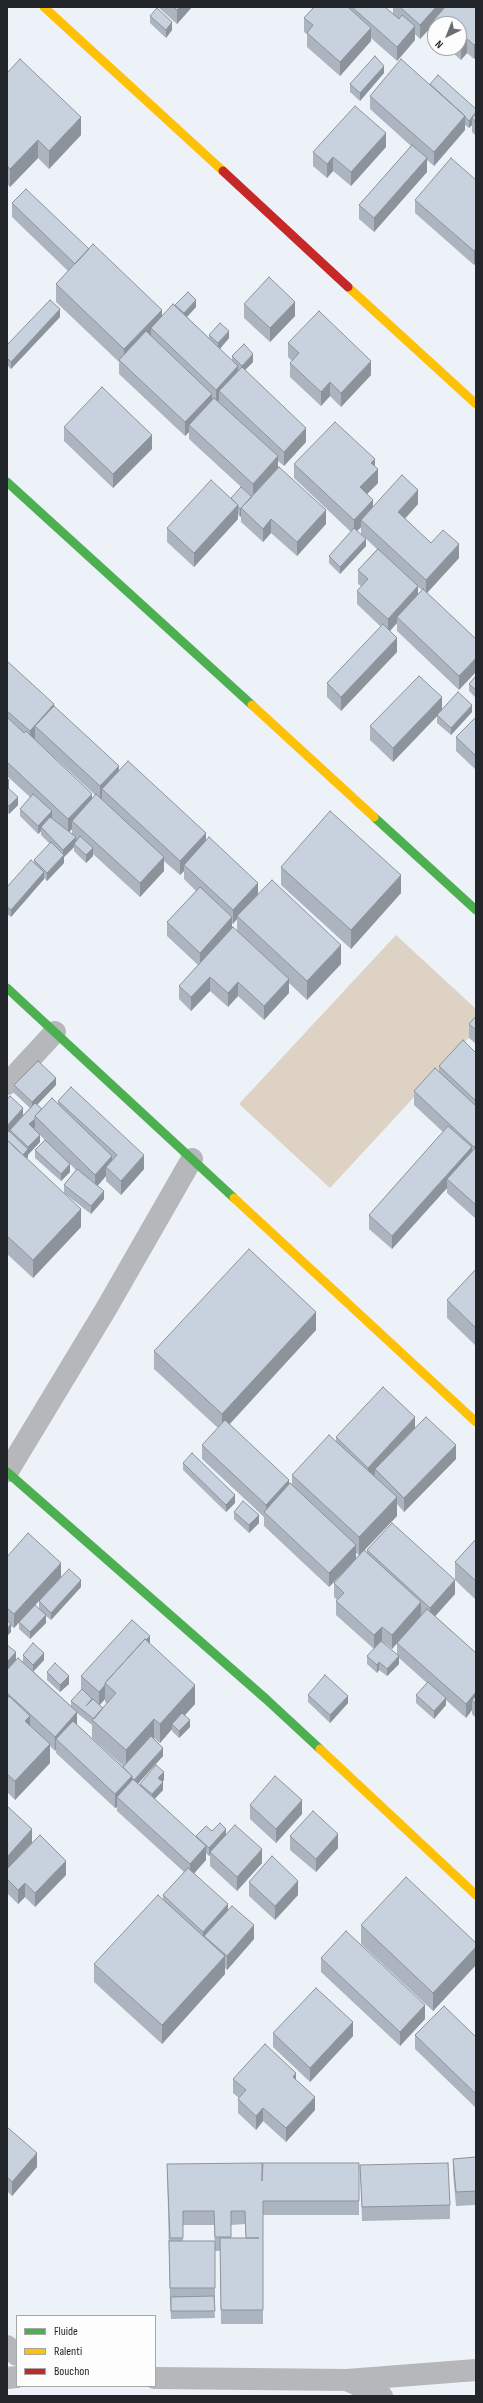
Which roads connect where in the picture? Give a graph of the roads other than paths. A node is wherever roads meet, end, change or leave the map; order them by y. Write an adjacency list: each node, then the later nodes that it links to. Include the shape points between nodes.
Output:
1 (44, 7): 2 (street)
2 (476, 404)
3 (7, 482): 4 (street)
4 (476, 910)
5 (7, 988): 6 (street)
6 (55, 1032): 7 (street); 8 (street)
7 (7, 1084)
8 (192, 1159): 9 (street); 10 (street, via 106,1309)
9 (476, 1422)
10 (8, 1471): 11 (street, via 266,1699)
11 (476, 1895)
12 (7, 2346): 13 (street)
13 (16, 2354)
14 (476, 2370): 16 (street)
15 (156, 2378): 16 (street)
16 (347, 2380): 17 (street)
17 (382, 2396)

